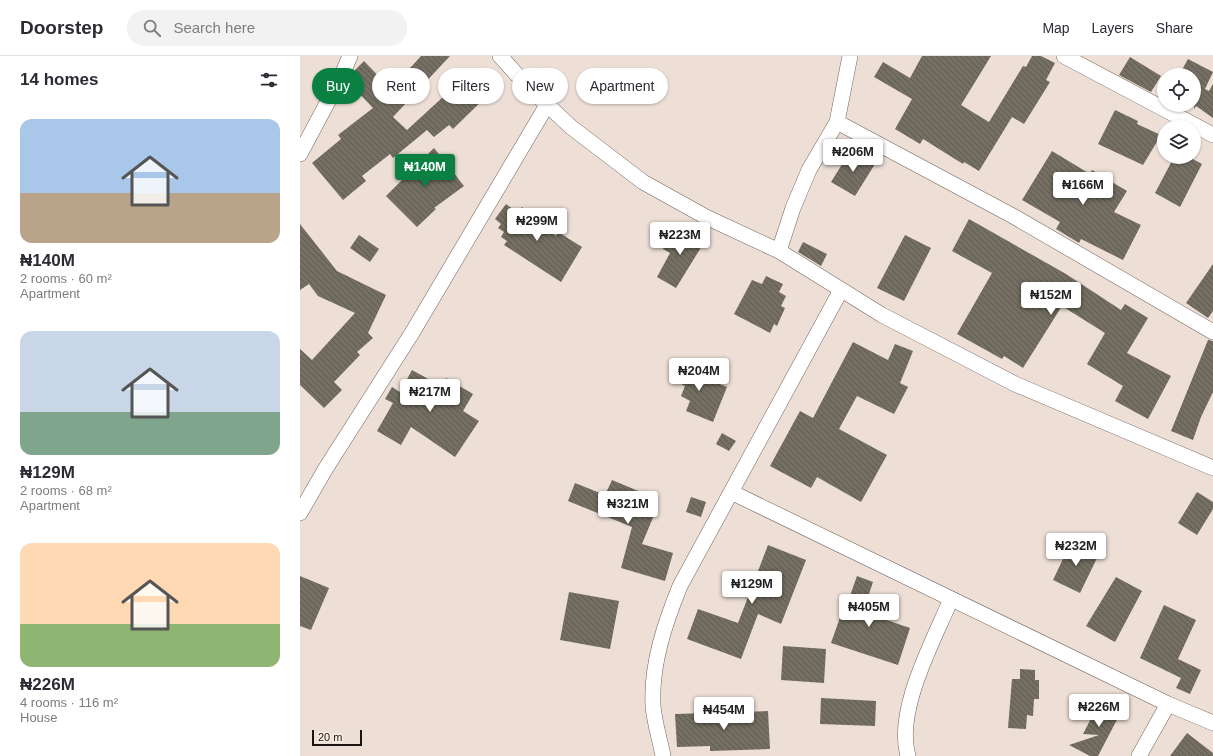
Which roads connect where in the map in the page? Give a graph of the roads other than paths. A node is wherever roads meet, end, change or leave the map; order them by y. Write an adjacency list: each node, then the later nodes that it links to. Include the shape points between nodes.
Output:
1 (350, 56): 8 (street)
2 (500, 56): 5 (street, via 526,86)
3 (850, 56): 6 (street)
4 (1064, 56): 7 (street)
5 (547, 105): 9 (street, via 571,127 643,182 706,218); 14 (street, via 412,333)
6 (837, 122): 9 (street, via 804,182); 11 (street, via 1013,216)
7 (1213, 135)
8 (300, 154)
9 (779, 251): 10 (street)
10 (841, 290): 12 (street, via 882,315 1015,384); 13 (street)
11 (1213, 332)
12 (1213, 468)
13 (731, 492): 15 (street); 18 (street, via 680,586 665,621 656,663 653,705)
14 (300, 513)
15 (951, 599): 16 (street); 19 (street, via 908,707)
16 (1168, 704): 17 (street); 20 (street)
17 (1213, 724)
18 (663, 756)
19 (908, 756)
20 (1139, 756)

